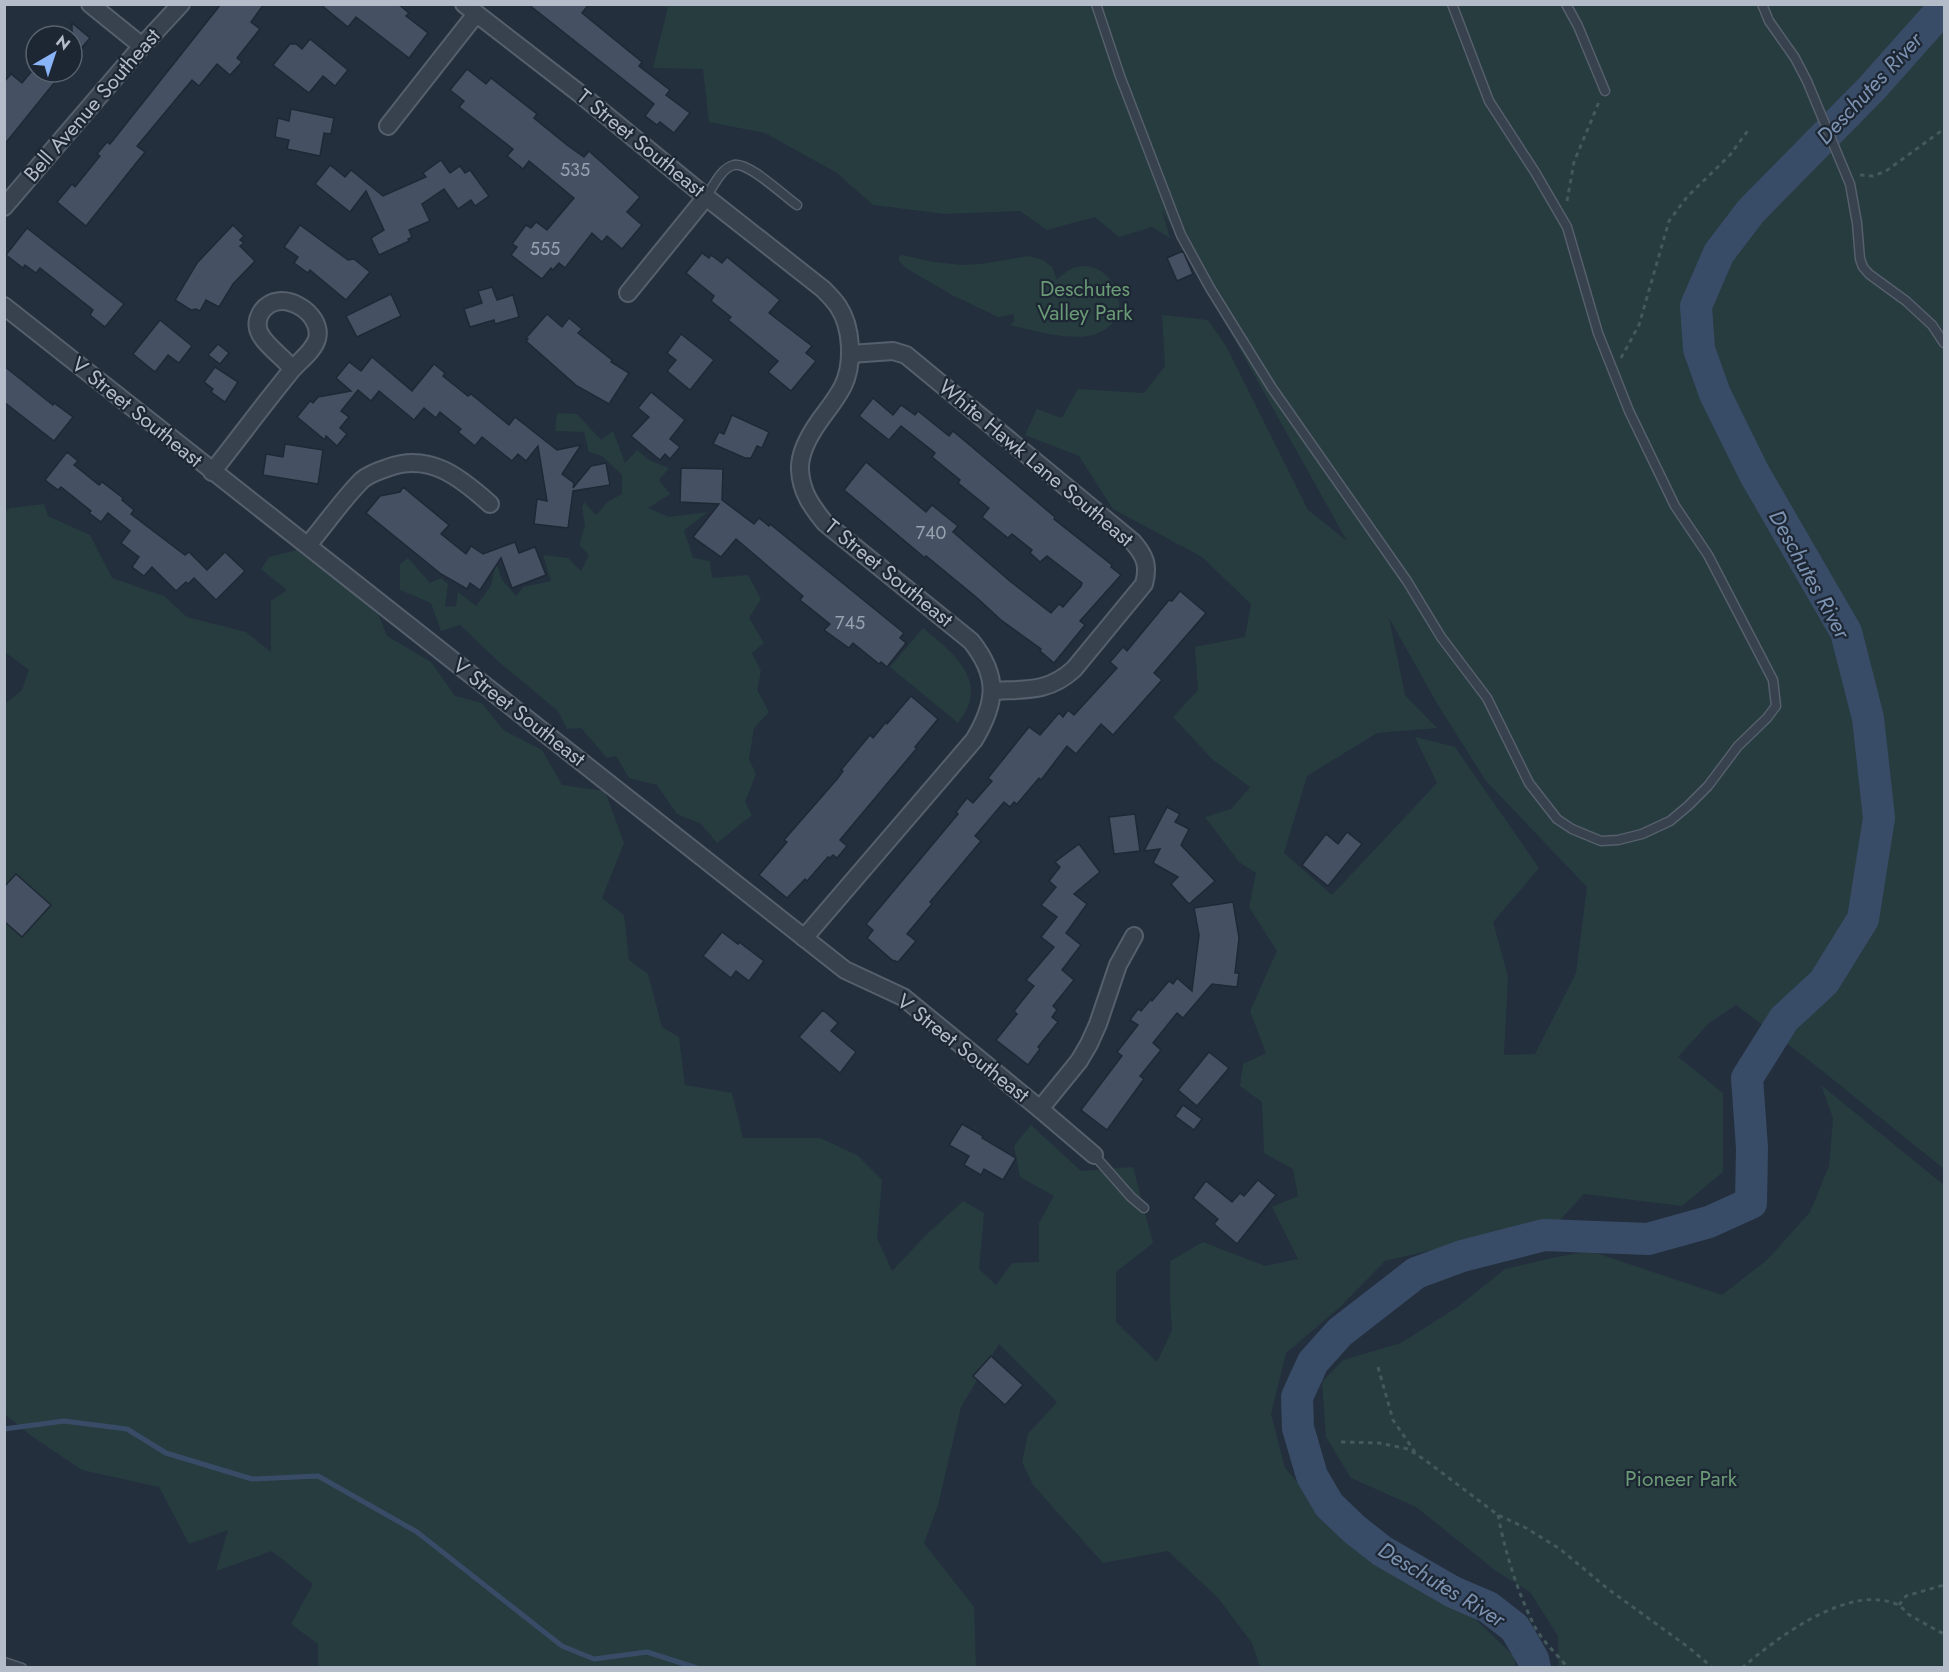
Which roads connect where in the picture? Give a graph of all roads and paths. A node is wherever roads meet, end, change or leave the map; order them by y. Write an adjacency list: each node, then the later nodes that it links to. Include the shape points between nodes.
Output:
1 (90, 4): 8 (street)
2 (181, 4): 8 (street, Bell Avenue Southeast)
3 (1096, 4): 23 (lane, via 1181,235 1210,288 1272,388 1395,563 1440,637 1487,698 1529,783 1557,819 1601,841 1642,834 1670,821 1708,786 1738,746 1776,706 1773,680 1708,555 1675,506)
4 (1452, 4): 17 (lane, via 1489,101)
5 (1566, 4): 9 (lane)
6 (1762, 4): 13 (lane, via 1776,34 1807,81)
7 (470, 9): 10 (street); 14 (street, T Street Southeast)
8 (142, 46): 16 (street, Bell Avenue Southeast)
9 (1605, 91): 17 (path, via 1574,162)
10 (388, 126)
11 (1749, 129): 23 (path, via 1669,221 1639,325)
12 (1944, 129): 13 (path, via 1879,175 1867,177)
13 (1844, 168): 20 (lane, via 1854,202 1863,267 1932,325)
14 (706, 197): 15 (lane, via 734,165 751,170); 18 (street); 21 (street, T Street Southeast, via 823,289 839,306 849,330)
15 (797, 206)
16 (4, 207)
17 (1567, 227): 23 (lane)
18 (628, 294)
19 (4, 306): 24 (street, V Street Southeast)
20 (1944, 343)
21 (850, 354): 27 (street, T Street Southeast, via 844,384 803,450 802,487 825,523 970,640 987,665); 27 (street, White Hawk Lane Southeast, via 893,351 906,355 1145,556 1144,584 1065,678 1036,690)
22 (292, 369): 24 (street)
23 (1613, 370)
24 (212, 472): 26 (street, V Street Southeast)
25 (490, 504): 26 (street, via 449,472 413,462 396,464 363,479)
26 (308, 545): 29 (street, V Street Southeast)
27 (992, 691): 29 (street, T Street Southeast, via 991,706 974,740)
28 (1134, 936): 30 (street, via 1118,965 1089,1044)
29 (804, 938): 30 (street, V Street Southeast, via 845,970 903,997)
30 (1040, 1109): 31 (street, V Street Southeast)
31 (1094, 1155): 32 (lane)
32 (1144, 1208)
33 (1378, 1367): 35 (path, via 1393,1420)
34 (1341, 1442): 35 (path, via 1379,1443 1408,1449)
35 (1416, 1455): 36 (path)
36 (1498, 1515): 42 (path, via 1512,1571 1536,1628); 43 (path, via 1560,1549)
37 (1944, 1585): 38 (path, via 1906,1596)
38 (1899, 1605): 39 (path); 44 (path, via 1861,1600 1821,1613 1768,1645)
39 (1944, 1634)
40 (4, 1662): 41 (lane)
41 (22, 1668)
42 (1568, 1668)
43 (1713, 1668)
44 (1742, 1668)

